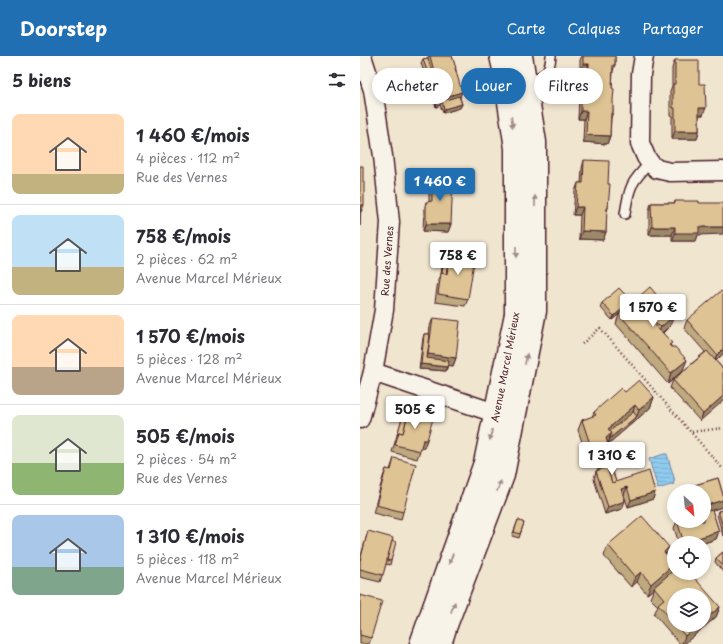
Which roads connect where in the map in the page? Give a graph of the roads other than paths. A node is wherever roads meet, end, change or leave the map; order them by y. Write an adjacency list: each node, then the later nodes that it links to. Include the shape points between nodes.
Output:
1 (362, 56): 11 (street, Rue des Vernes, via 373,90 390,222 384,310)
2 (501, 56): 12 (main road, Avenue Marcel Mérieux, one-way to 12, via 516,148 516,314)
3 (521, 56): 6 (main road, Avenue Marcel Mérieux)
4 (550, 56): 7 (lane, via 546,74 538,79)
5 (644, 56): 8 (street, via 641,74 640,143 642,152)
6 (523, 68)
7 (526, 81): 15 (main road, Avenue Marcel Mérieux, one-way to 7, via 503,475 535,311 535,142)
8 (650, 163): 9 (street, via 657,169 670,172); 10 (lane, via 631,185)
9 (723, 171)
10 (625, 214)
11 (374, 372): 12 (street); 13 (street, Rue des Vernes)
12 (496, 412): 14 (main road, Avenue Marcel Mérieux, one-way to 14, via 486,463)
13 (360, 419)
14 (421, 644)
15 (440, 644)

